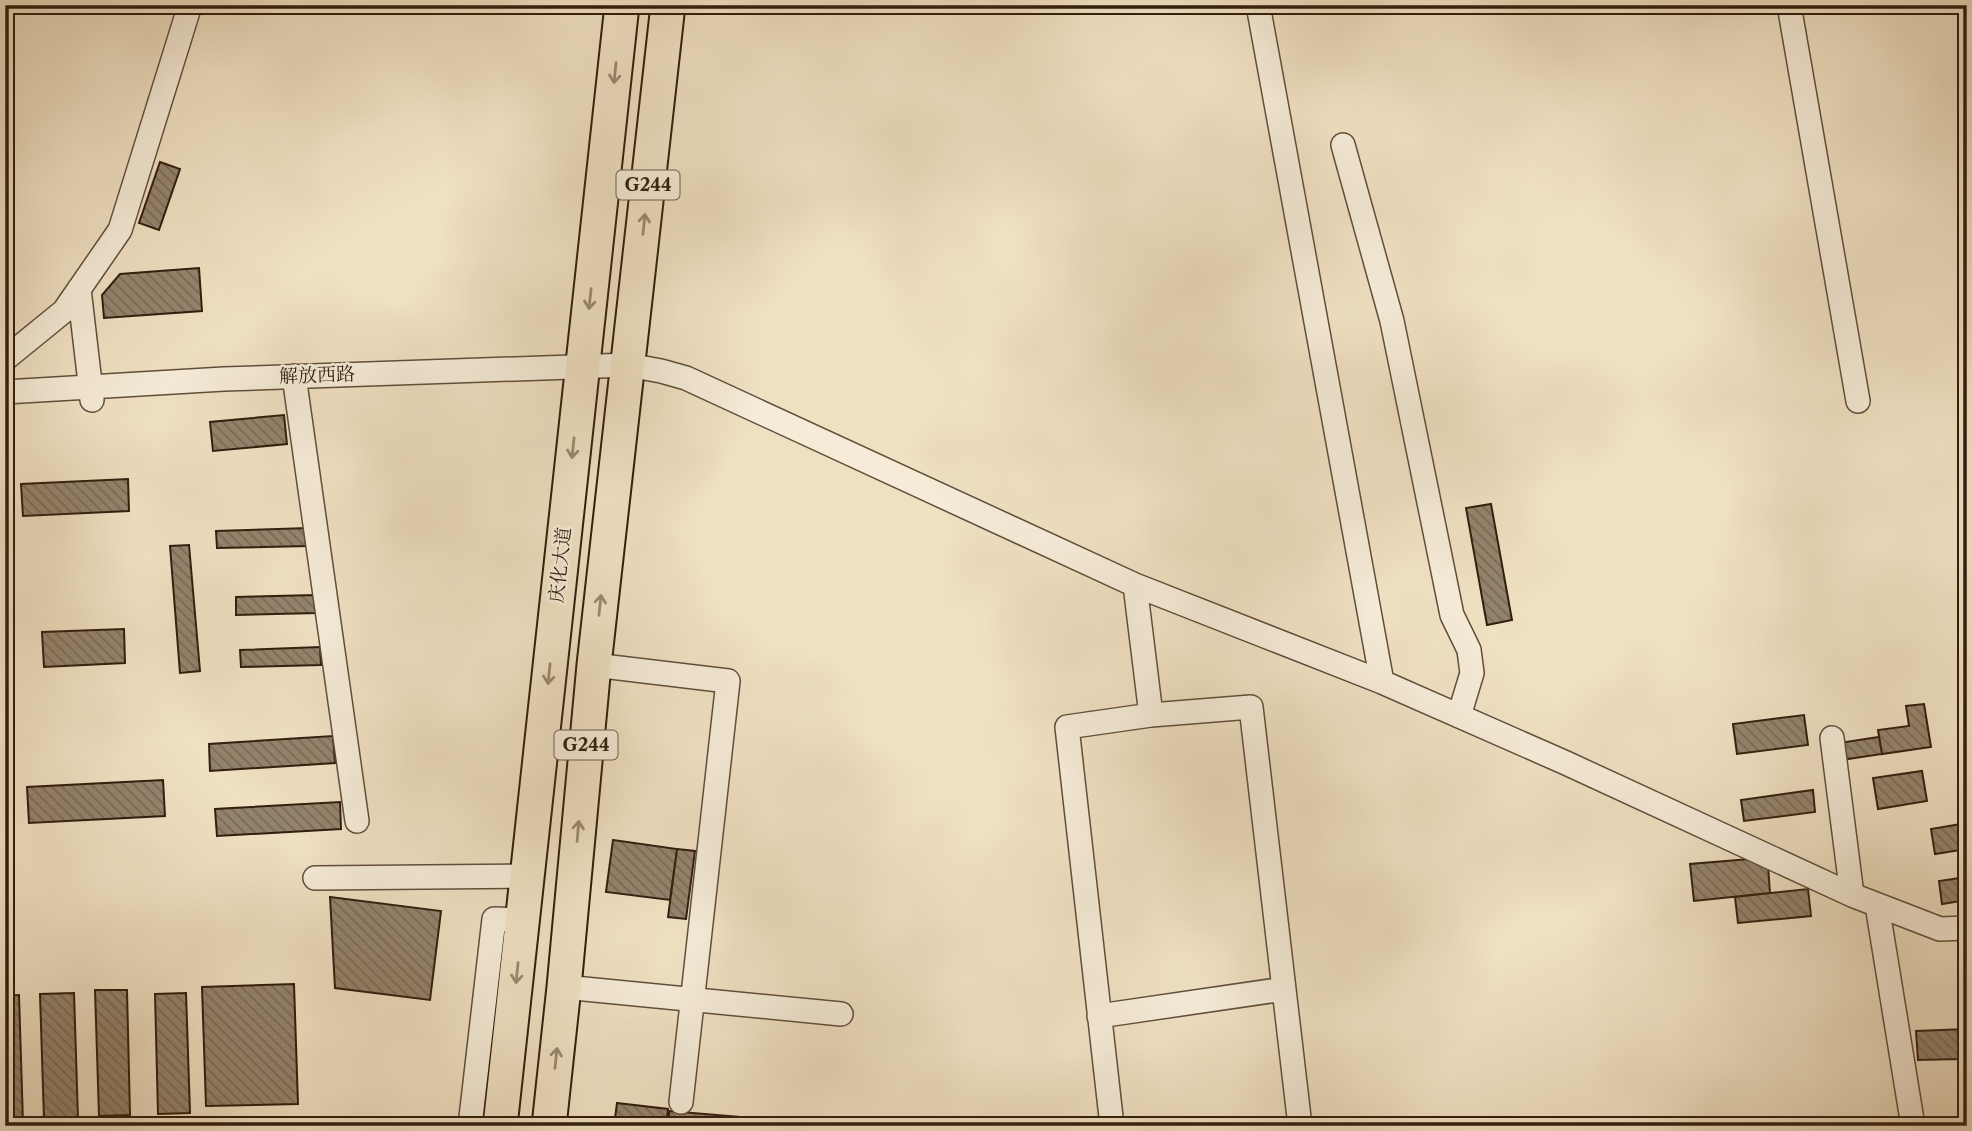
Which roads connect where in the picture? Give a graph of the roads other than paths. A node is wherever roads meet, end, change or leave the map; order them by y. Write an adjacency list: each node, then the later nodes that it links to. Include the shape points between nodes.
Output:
1 (190, 5): 7 (street, via 120,230)
2 (622, 5): 10 (highway, 庆化大道 / G244, one-way to 10)
3 (668, 5): 9 (highway, G244, one-way to 3)
4 (1258, 5): 18 (street)
5 (1789, 5): 14 (street)
6 (1343, 145): 20 (street, via 1392,321 1451,615 1469,650 1472,673)
7 (79, 289): 8 (street, via 64,312); 13 (street)
8 (5, 359)
9 (627, 372): 10 (street, 解放西路); 16 (street, 解放西路, via 661,371 703,386); 17 (highway, G244, one-way to 9)
10 (582, 373): 11 (street, 解放西路); 23 (highway, 庆化大道 / G244, one-way to 23)
11 (295, 383): 13 (street, 解放西路); 22 (street)
12 (5, 392): 13 (street, 解放西路)
13 (91, 394): 15 (street, 解放西路)
14 (1858, 401)
15 (5, 405)
16 (1135, 585): 18 (street, 解放西路); 19 (street)
17 (594, 665): 29 (highway, G244, one-way to 17); 31 (street, via 728,681)
18 (1382, 682): 20 (street, 解放西路)
19 (1151, 715): 30 (street, via 1251,707); 33 (street, via 1067,727)
20 (1459, 716): 25 (street, 解放西路)
21 (1832, 738): 25 (street)
22 (357, 821)
23 (527, 876): 24 (street); 27 (highway, 庆化大道 / G244)
24 (315, 878)
25 (1852, 895): 26 (street, 解放西路)
26 (1877, 905): 28 (street, 解放西路, via 1940,929); 40 (street)
27 (522, 920): 35 (street, via 494,919); 36 (highway, 庆化大道 / G244, one-way to 36)
28 (1967, 928)
29 (564, 987): 31 (street); 37 (highway, G244, one-way to 29)
30 (1284, 989): 33 (street); 39 (street)
31 (693, 999): 32 (street); 34 (street)
32 (841, 1014)
33 (1099, 1016): 38 (street)
34 (681, 1102)
35 (470, 1126)
36 (500, 1126)
37 (549, 1126)
38 (1112, 1126)
39 (1300, 1126)
40 (1913, 1126)

